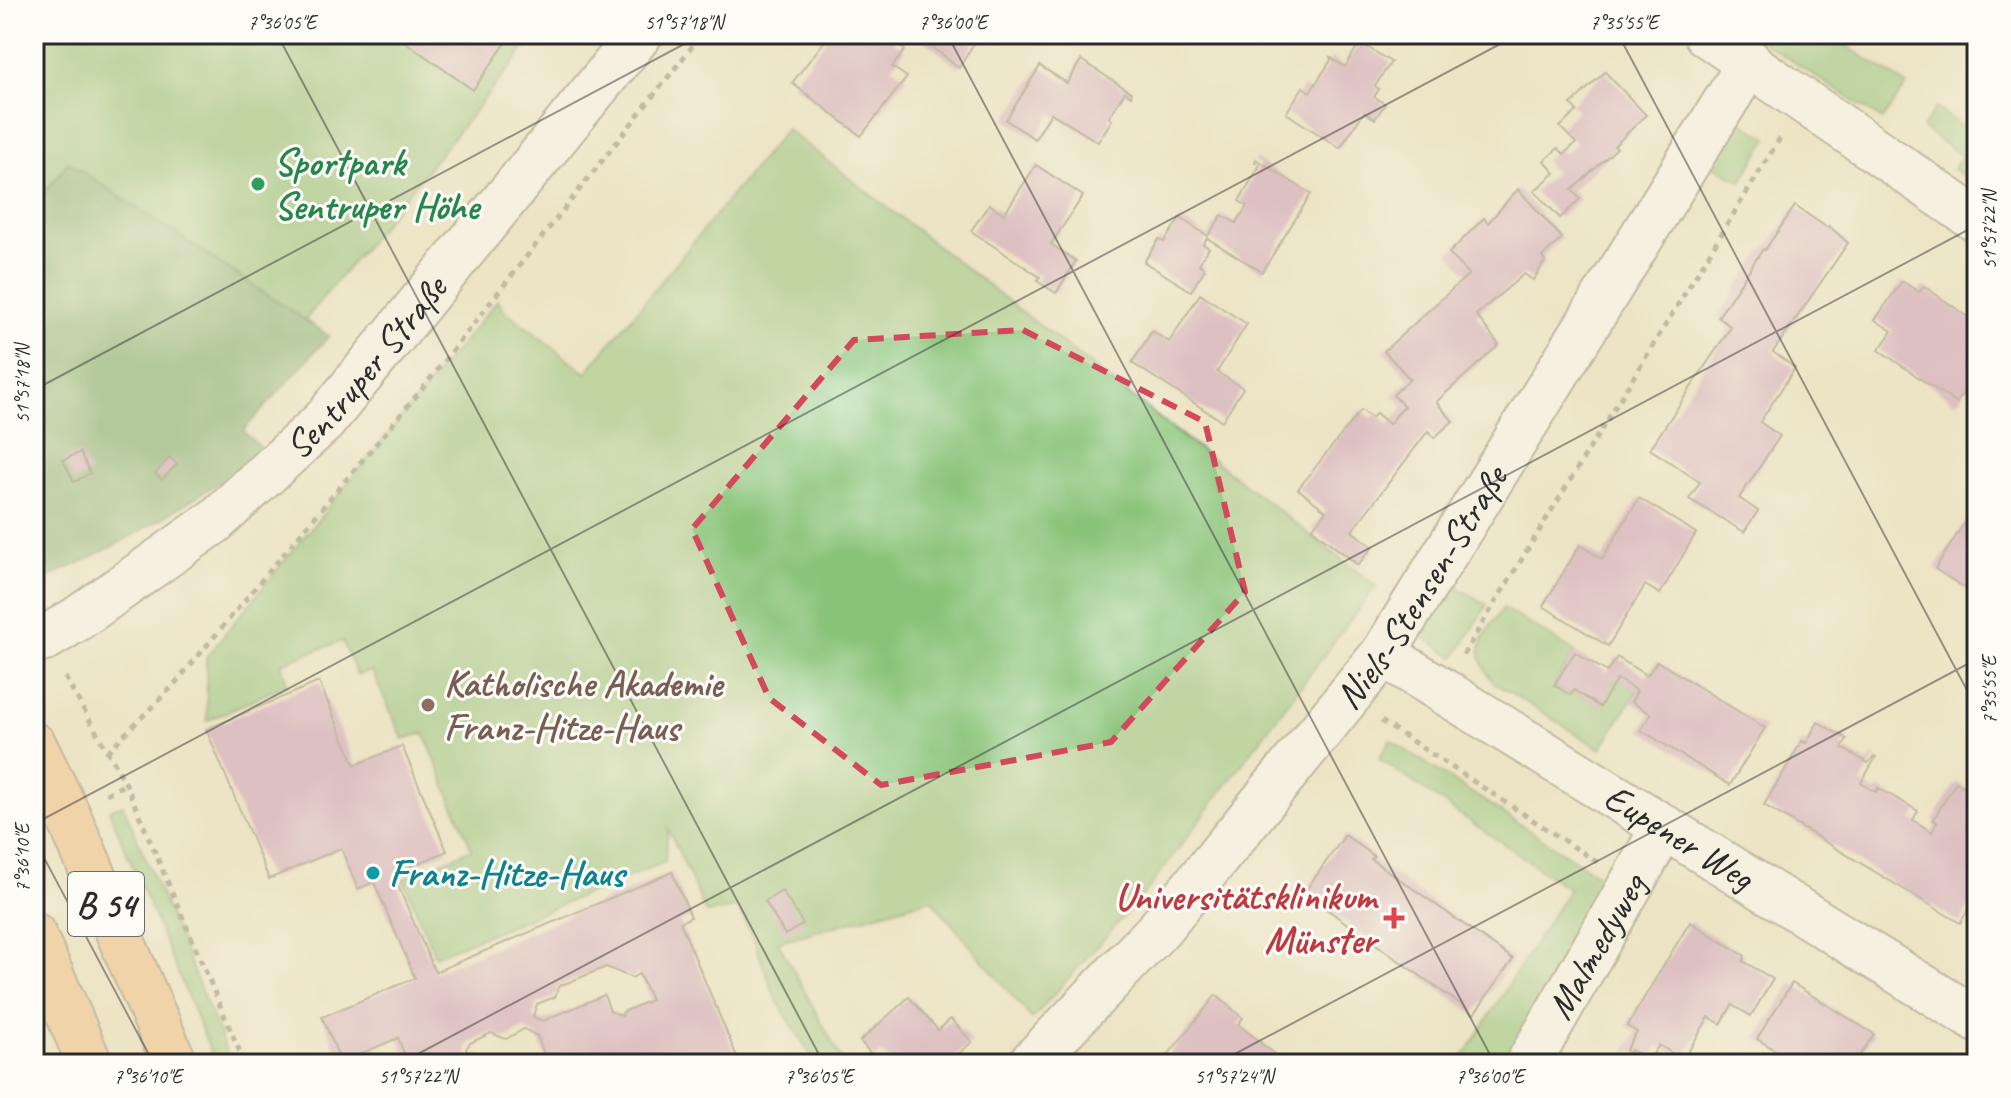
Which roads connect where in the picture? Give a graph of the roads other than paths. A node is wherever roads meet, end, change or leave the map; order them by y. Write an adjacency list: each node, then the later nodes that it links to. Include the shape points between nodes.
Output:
1 (640, 34): 5 (street, Sentruper Straße, via 324,421 214,522)
2 (1706, 34): 3 (street)
3 (1750, 62): 4 (street); 6 (street, Niels-Stensen-Straße)
4 (1977, 220)
5 (39, 640)
6 (1383, 654): 8 (street, Eupener Weg); 13 (street, Niels-Stensen-Straße, via 1159,929)
7 (34, 745): 12 (main road, B 54)
8 (1664, 827): 10 (street, Eupener Weg); 14 (street, Malmedyweg)
9 (34, 935): 11 (main road, B 54)
10 (1977, 1020)
11 (90, 1064)
12 (175, 1064)
13 (1030, 1064)
14 (1528, 1064)

